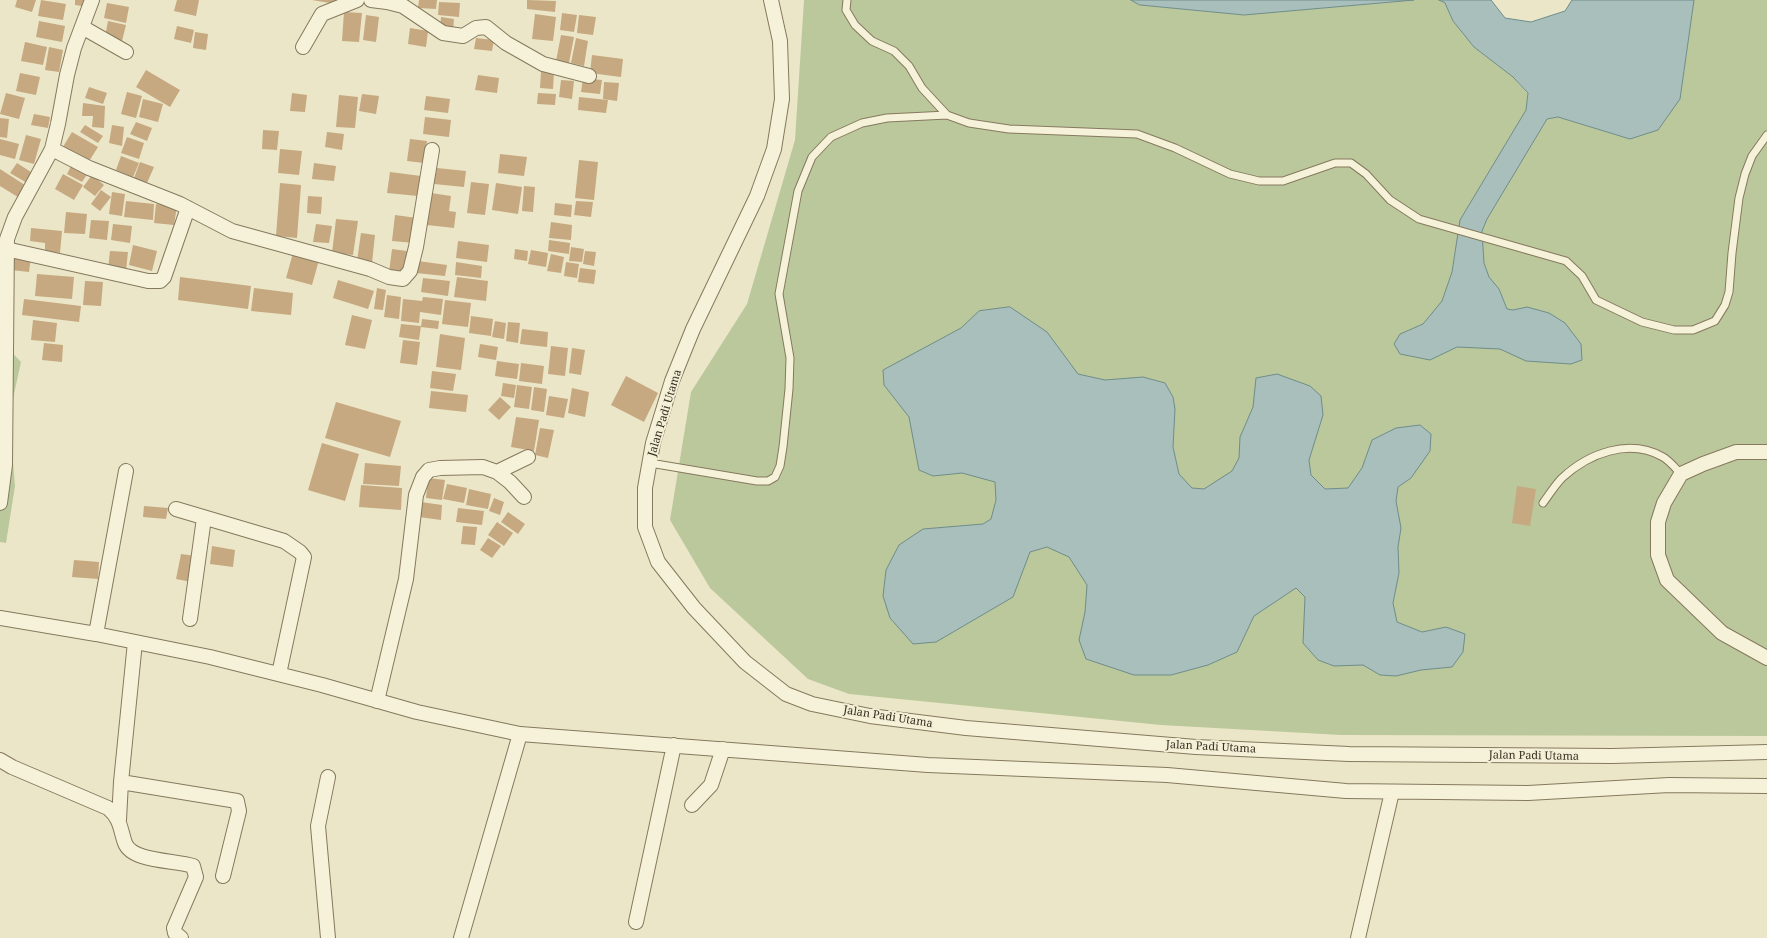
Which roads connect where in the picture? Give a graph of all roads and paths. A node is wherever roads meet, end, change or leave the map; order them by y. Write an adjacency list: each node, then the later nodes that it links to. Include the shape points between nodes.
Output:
1 (92, 0): 6 (street)
2 (356, 0): 7 (street, via 322,14)
3 (372, 0): 9 (street, via 404,6 443,33 463,36 476,28 486,27 542,64)
4 (772, 0): 18 (street, Jalan Padi Utama, via 780,41 782,92 774,149 757,196 672,381 653,444)
5 (847, 0): 10 (lane, via 846,10 855,25 872,41 894,51 909,66 922,88)
6 (82, 27): 8 (street); 12 (street, via 67,75)
7 (304, 47)
8 (126, 52)
9 (589, 76)
10 (947, 115): 11 (lane, via 969,123 1009,129 1137,134 1175,148 1230,174 1259,181 1283,180 1335,163 1351,163 1366,174 1390,200 1419,219 1566,261 1582,276 1596,300 1642,322 1674,330 1692,330 1715,322 1725,305 1729,292 1739,198 1752,156); 18 (lane, via 887,118 862,123 831,137 812,157 798,191 779,294 790,358 783,447 775,477 757,482)
11 (1767, 135)
12 (52, 149): 14 (street, via 88,168); 15 (street, via 15,217)
13 (432, 150): 14 (street, via 416,247 410,271 403,279 232,231)
14 (188, 208): 15 (street, via 164,277 160,281 148,281)
15 (6, 249): 23 (street, via 5,465)
16 (1767, 452): 21 (street, via 1736,452)
17 (528, 457): 20 (street)
18 (650, 463): 37 (street, Jalan Padi Utama, via 645,488 645,527 658,562 694,608 745,662 786,694 812,704 870,716 966,728 1196,747 1349,754 1612,756)
19 (126, 471): 29 (street)
20 (497, 472): 22 (street); 33 (street, via 482,467 440,468 429,470 419,483 406,579)
21 (1681, 474): 24 (lane, via 1664,458 1644,449 1615,449 1590,458 1561,479); 31 (street, via 1664,503 1658,522 1658,555 1667,580 1722,633)
22 (524, 497)
23 (0, 503)
24 (1543, 503)
25 (176, 509): 26 (street)
26 (204, 518): 28 (street); 32 (street, via 284,541 304,557)
27 (0, 618): 29 (street)
28 (190, 619)
29 (96, 634): 30 (street)
30 (135, 642): 32 (street); 40 (street)
31 (1767, 658)
32 (279, 674): 33 (street)
33 (377, 701): 34 (street)
34 (520, 734): 35 (street); 49 (street)
35 (674, 745): 36 (street); 46 (street)
36 (723, 749): 42 (street, via 928,765 1102,771 1346,791); 43 (street, via 711,785)
37 (1767, 752)
38 (0, 760): 44 (street, via 108,808)
39 (328, 777): 48 (street, via 318,826)
40 (121, 782): 44 (street); 45 (street, via 238,801)
41 (1767, 786): 42 (street, via 1669,785 1528,793)
42 (1392, 792): 50 (street)
43 (692, 805)
44 (119, 820): 47 (street, via 125,845 131,853 193,866 194,881 174,928 175,933)
45 (223, 876)
46 (636, 922)
47 (181, 938)
48 (328, 938)
49 (462, 938)
50 (1358, 938)

